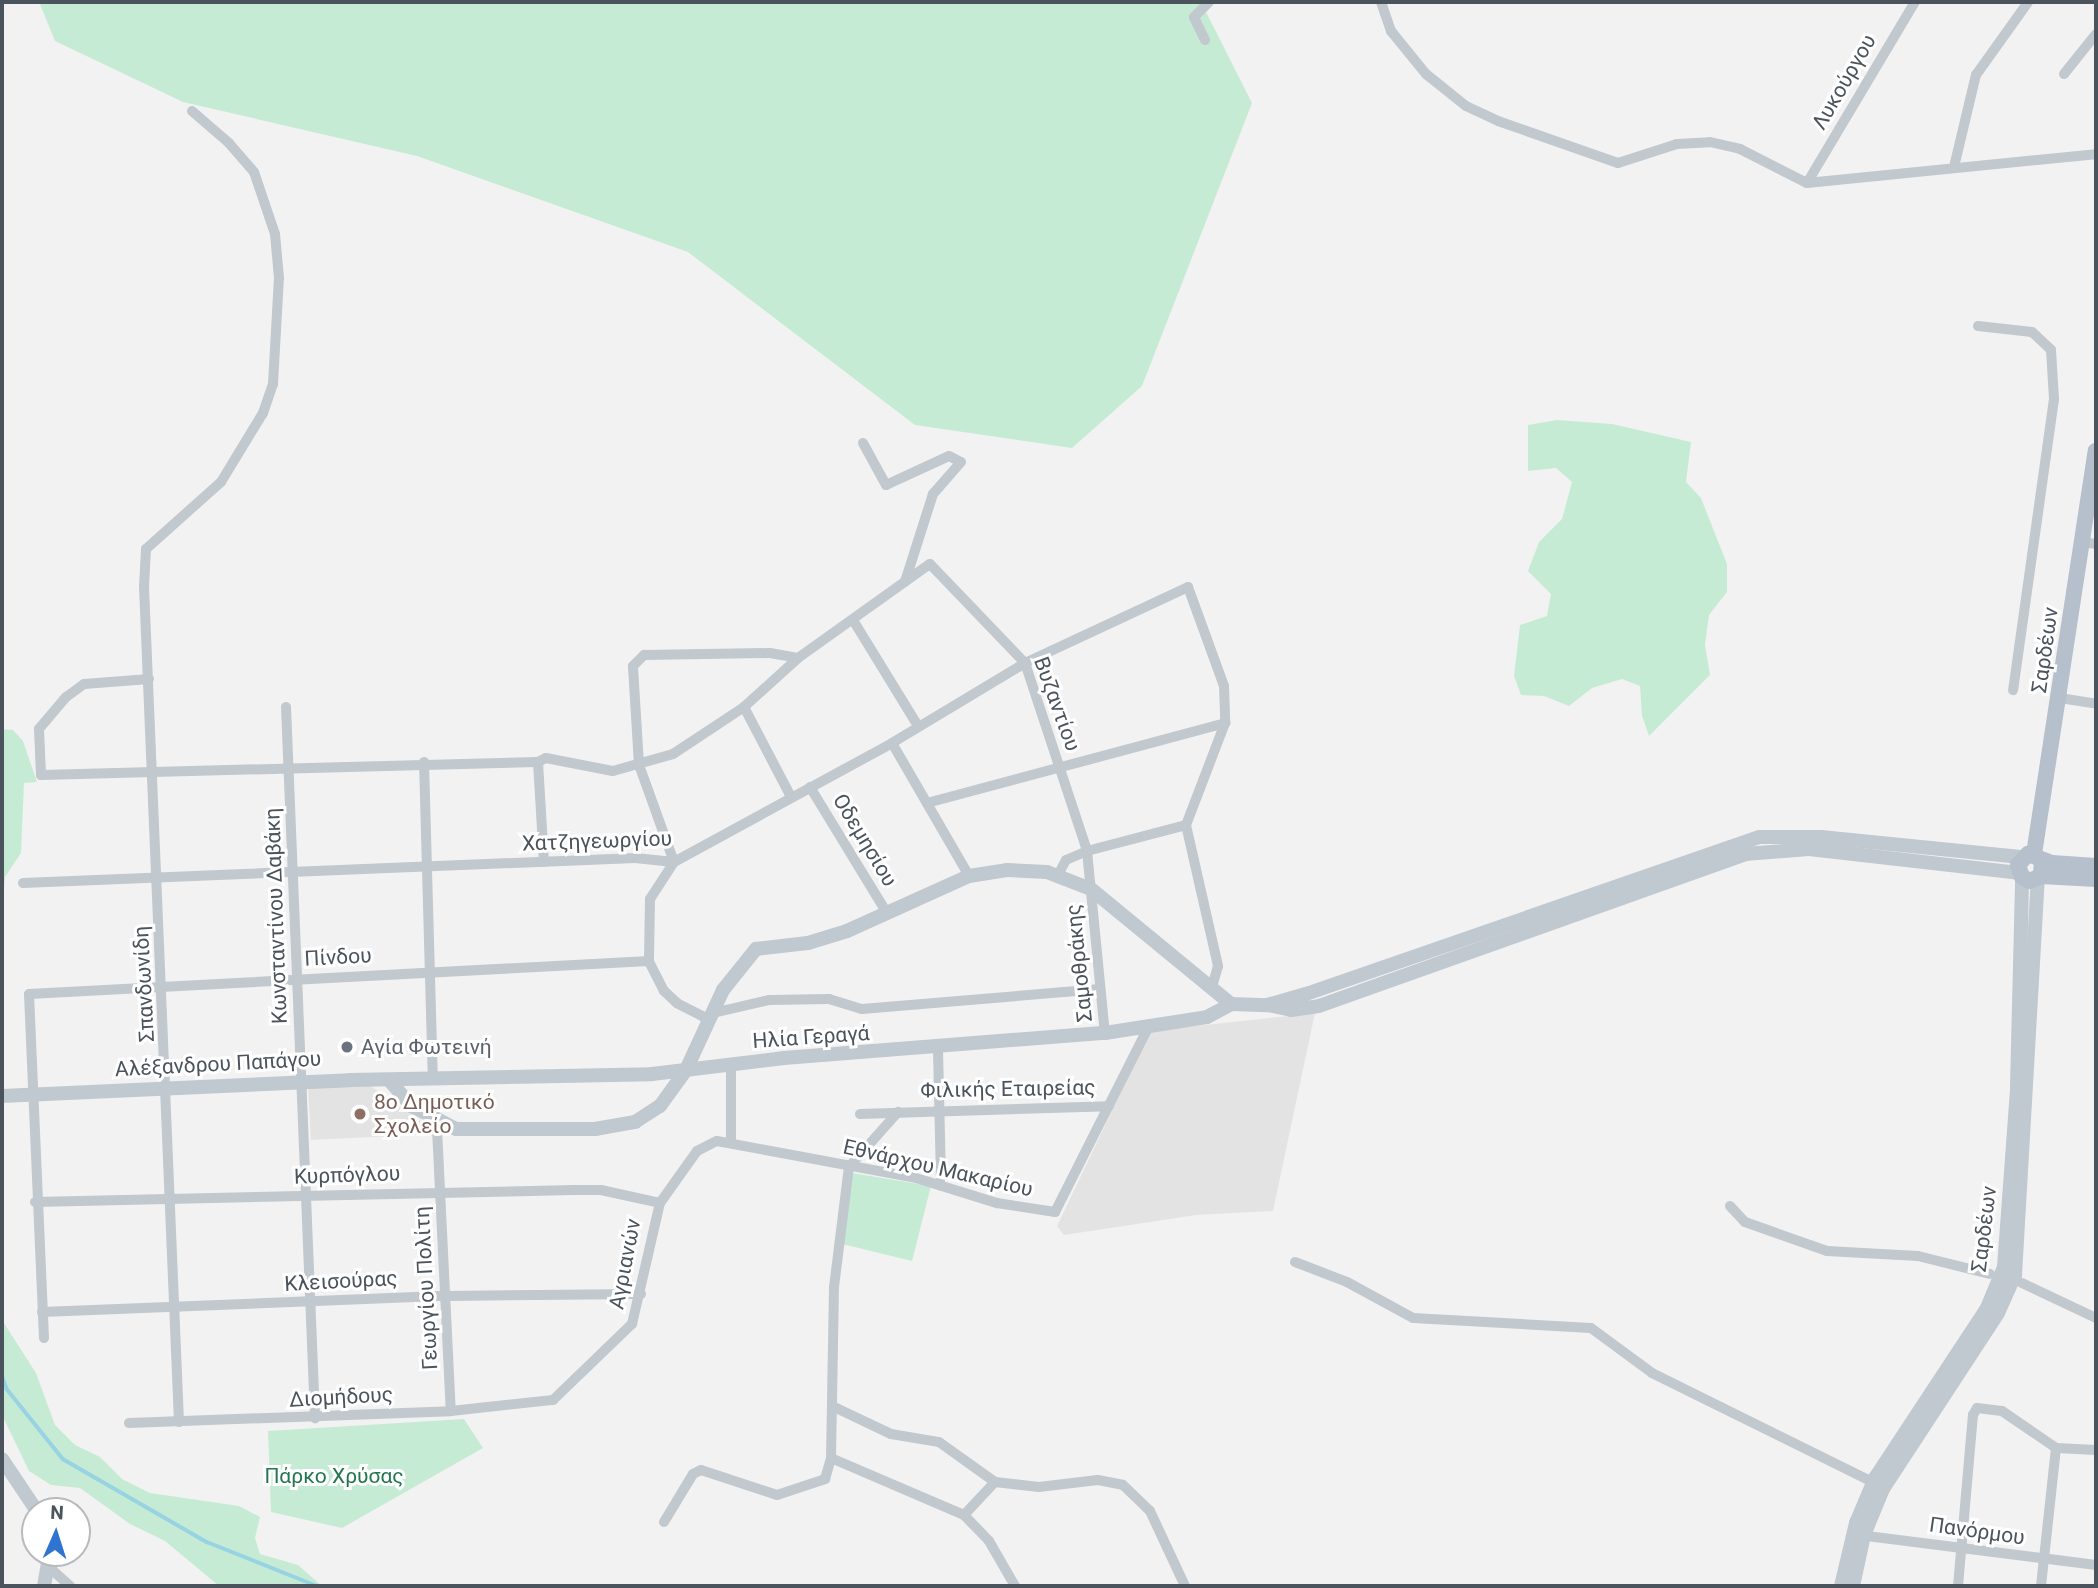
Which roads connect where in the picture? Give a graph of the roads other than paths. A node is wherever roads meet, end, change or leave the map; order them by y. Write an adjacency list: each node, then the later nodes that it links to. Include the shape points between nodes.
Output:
1 (1209, 2): 6 (street, via 1194,17)
2 (1381, 2): 11 (street, via 1391,32 1426,74 1466,106 1498,121 1618,163 1677,144 1710,142 1740,149)
3 (1915, 2): 11 (street, Λυκούργου)
4 (2028, 2): 10 (street, via 1976,75)
5 (2096, 28): 7 (street)
6 (1205, 40)
7 (2064, 74)
8 (192, 111): 20 (street, Σπανδωνίδη, via 254,172 265,201 275,234 279,278 276,355 263,413 240,454 221,482 150,543 144,587)
9 (2096, 154): 10 (street)
10 (1954, 167): 11 (street)
11 (1807, 183)
12 (1978, 326): 21 (street, via 2032,332 2051,350 2054,399)
13 (863, 443): 16 (street, via 886,485 949,456 961,463 933,494)
14 (2096, 451): 15 (main road, Σαρδέων)
15 (2089, 543): 22 (main road, Σαρδέων)
16 (905, 582): 17 (street); 19 (street, Βυζαντίου, via 930,564)
17 (853, 620): 18 (street); 27 (street)
18 (798, 658): 25 (street); 31 (street, via 770,653 638,658 634,667)
19 (1025, 663): 26 (street, Χατζηγεωργίου, via 1188,587 1224,686); 27 (street, Χατζηγεωργίου); 33 (street, Βυζαντίου)
20 (149, 679): 34 (street, Σπανδωνίδη); 34 (street, via 84,684 38,729 41,775)
21 (2013, 690)
22 (2060, 698): 23 (street); 44 (main road, Σαρδέων)
23 (2096, 704)
24 (286, 707): 32 (street, Κωνσταντίνου Δαβάκη)
25 (744, 707): 31 (street, via 673,754); 36 (street)
26 (1225, 723): 33 (street); 38 (street)
27 (918, 726): 28 (street, Χατζηγεωργίου)
28 (892, 743): 35 (street, Χατζηγεωργίου); 37 (street)
29 (424, 762): 30 (street); 32 (street); 43 (street)
30 (538, 762): 31 (street, via 566,760 603,771); 40 (street)
31 (639, 765): 41 (street)
32 (289, 766): 34 (street); 45 (street, Κωνσταντίνου Δαβάκη)
33 (1060, 768): 37 (street); 39 (street, Βυζαντίου)
34 (155, 774): 48 (street, Σπανδωνίδη)
35 (810, 787): 36 (street, Χατζηγεωργίου); 52 (street, Οδεμησίου)
36 (791, 797): 41 (street, Χατζηγεωργίου)
37 (927, 803): 47 (street)
38 (1186, 825): 39 (street); 57 (street, via 1218,966)
39 (1087, 851): 46 (street, via 1066,860); 51 (street, Βυζαντίου)
40 (544, 862): 41 (street, Χατζηγεωργίου, via 635,858); 43 (street, Χατζηγεωργίου)
41 (674, 862): 53 (street, via 650,899)
42 (2096, 866): 44 (main road)
43 (428, 867): 45 (street, Χατζηγεωργίου); 54 (street)
44 (2031, 868): 49 (main road); 59 (street, via 1821,837 1760,837 1267,1005); 107 (street, Σαρδέων, via 2004,1267 1987,1308); 111 (street, Σαρδέων, via 2015,1275 1998,1313 1892,1474)
45 (294, 872): 48 (street, Χατζηγεωργίου); 55 (street, Κωνσταντίνου Δαβάκη)
46 (1058, 875): 47 (street, via 1021,869); 51 (street)
47 (969, 876): 52 (street)
48 (158, 878): 50 (street, Χατζηγεωργίου); 56 (street, Σπανδωνίδη)
49 (2096, 879)
50 (23, 883)
51 (1091, 889): 57 (street); 58 (street, Σαμοθράκης)
52 (887, 913): 60 (street, via 808,943 756,949 737,969)
53 (649, 961): 54 (street, Πίνδου); 60 (street, via 664,991 677,1003)
54 (431, 972): 55 (street, Πίνδου); 66 (street)
55 (298, 978): 56 (street, Πίνδου); 68 (street, Κωνσταντίνου Δαβάκη)
56 (164, 984): 69 (street, Σπανδωνίδη); 70 (street, Πίνδου, via 29,994)
57 (1212, 987): 59 (street)
58 (1100, 989): 60 (street, via 862,1009 829,999 769,1000); 62 (street, Σαμοθράκης)
59 (1231, 1004): 61 (street, Ηλία Γεραγά, via 1207,1017)
60 (711, 1016): 65 (street)
61 (1149, 1026): 62 (street, Ηλία Γεραγά); 72 (street, Εθνάρχου Μακαρίου)
62 (1105, 1032): 63 (street, Ηλία Γεραγά)
63 (938, 1049): 64 (street, Ηλία Γεραγά); 73 (street)
64 (731, 1065): 65 (street, Ηλία Γεραγά); 77 (street)
65 (686, 1070): 66 (street, Ηλία Γεραγά); 76 (street, via 660,1106 635,1122 456,1129)
66 (433, 1079): 67 (street, Ηλία Γεραγά)
67 (389, 1080): 68 (street, Αλέξανδρου Παπάγου); 76 (street, via 412,1106)
68 (301, 1082): 69 (street, Αλέξανδρου Παπάγου); 81 (street, Κωνσταντίνου Δαβάκη)
69 (168, 1087): 70 (street, Αλέξανδρου Παπάγου); 82 (street, Σπανδωνίδη)
70 (34, 1094): 71 (street, Αλέξανδρου Παπάγου); 83 (street)
71 (2, 1096)
72 (1109, 1106): 73 (street, Φιλικής Εταιρείας); 79 (street, Εθνάρχου Μακαρίου, via 1055,1212 997,1203)
73 (939, 1109): 74 (street, Φιλικής Εταιρείας); 79 (street)
74 (898, 1111): 75 (street); 78 (street, Φιλικής Εταιρείας)
75 (859, 1114)
76 (441, 1123): 80 (street, Γεωργίου Πολίτη)
77 (731, 1142): 78 (street, Εθνάρχου Μακαρίου); 84 (street, Αγριανών, via 717,1140 697,1152)
78 (849, 1167): 79 (street, Εθνάρχου Μακαρίου); 97 (street, via 834,1287)
79 (941, 1186)
80 (440, 1191): 81 (street, Κυρπόγλου); 84 (street, Κυρπόγλου, via 601,1190); 90 (street, Γεωργίου Πολίτη)
81 (304, 1195): 82 (street, Κυρπόγλου); 91 (street, Κωνσταντίνου Δαβάκη)
82 (173, 1200): 83 (street, Κυρπόγλου); 92 (street, Σπανδωνίδη)
83 (35, 1202): 93 (street)
84 (660, 1203): 89 (street, Αγριανών, via 648,1241)
85 (1730, 1206): 87 (street, via 1745,1222 1827,1251 1918,1256)
86 (1295, 1262): 107 (street, via 1347,1282 1413,1318 1591,1328 1651,1373)
87 (1990, 1274)
88 (2022, 1283): 94 (street)
89 (641, 1294): 90 (street, Κλεισούρας); 96 (street, Αγριανών, via 632,1324)
90 (446, 1296): 91 (street, Κλεισούρας); 98 (street, Γεωργίου Πολίτη)
91 (311, 1302): 92 (street, Κλεισούρας); 99 (street, Κωνσταντίνου Δαβάκη)
92 (175, 1308): 93 (street, Κλεισούρας); 100 (street, Σπανδωνίδη)
93 (42, 1312): 95 (street)
94 (2096, 1318)
95 (44, 1338)
96 (553, 1400): 98 (street, Διομήδους)
97 (832, 1406): 104 (street); 106 (street, via 891,1434 939,1442)
98 (451, 1410): 99 (street, Διομήδους)
99 (315, 1418): 100 (street, Διομήδους)
100 (179, 1422): 101 (street, Διομήδους)
101 (130, 1423)
102 (2056, 1448): 103 (street); 112 (street, via 2002,1411 1978,1408 1973,1415); 113 (street)
103 (2096, 1450)
104 (831, 1458): 109 (street); 110 (street, via 825,1479 777,1495 701,1470 692,1474)
105 (2, 1459): 108 (street)
106 (995, 1482): 109 (street); 120 (street, via 1038,1487 1098,1480 1124,1485 1150,1511)
107 (1873, 1482): 111 (street, Σαρδέων)
108 (28, 1497)
109 (964, 1515): 119 (street, via 989,1541)
110 (664, 1522)
111 (1859, 1534): 112 (street, Πανόρμου); 121 (street, Σαρδέων); 122 (street, Σαρδέων)
112 (1961, 1548): 113 (street, Πανόρμου); 123 (street)
113 (2044, 1559): 114 (street, Πανόρμου); 124 (street)
114 (2096, 1565)
115 (48, 1567): 117 (street)
116 (55, 1567): 118 (street)
117 (44, 1586)
118 (70, 1586)
119 (1015, 1586)
120 (1185, 1586)
121 (1841, 1586)
122 (1853, 1586)
123 (1958, 1586)
124 (2041, 1586)

